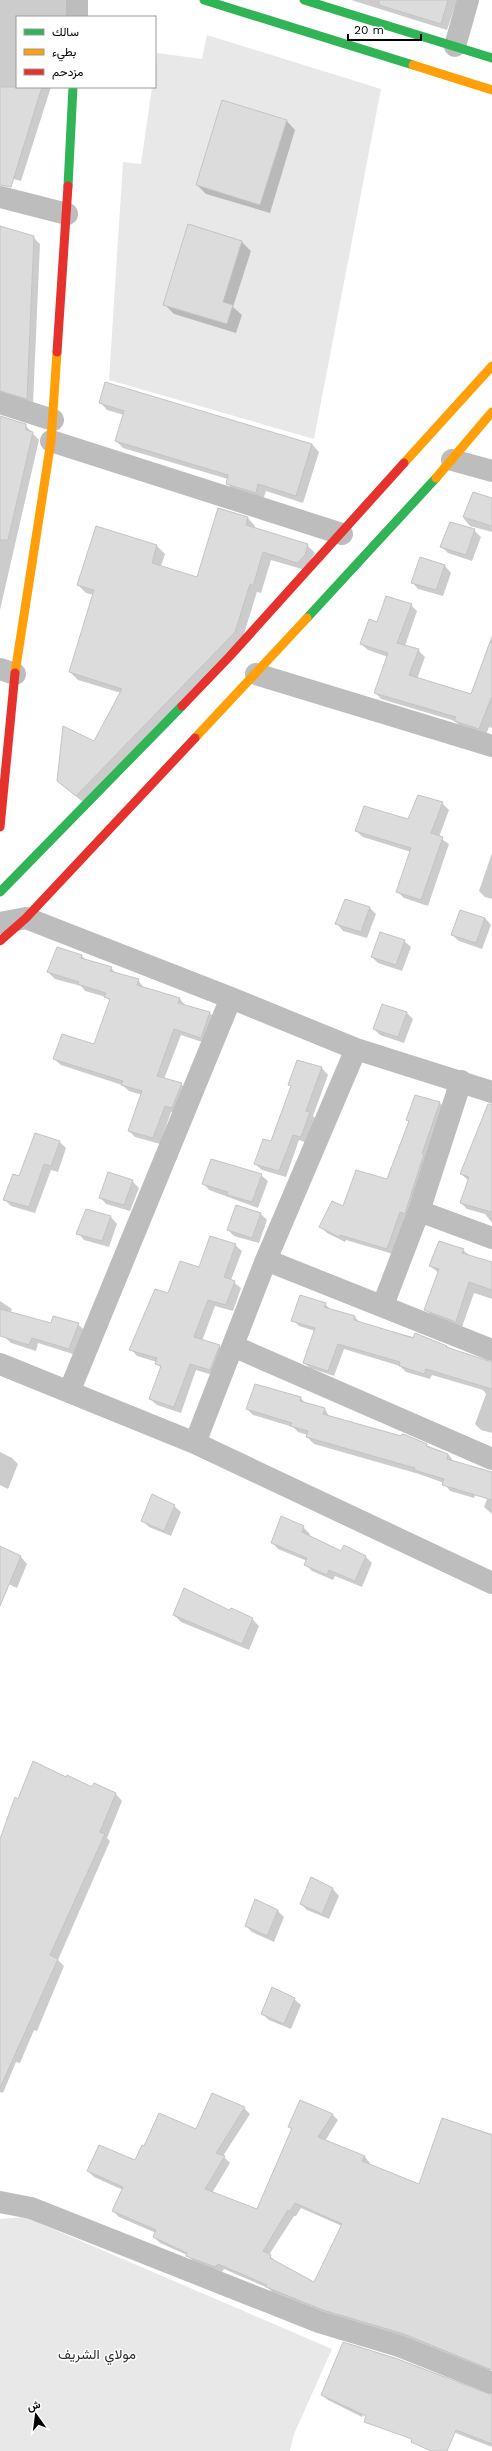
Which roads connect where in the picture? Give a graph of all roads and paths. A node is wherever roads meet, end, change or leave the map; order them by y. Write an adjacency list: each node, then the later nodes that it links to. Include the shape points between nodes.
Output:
1 (77, 0): 5 (street)
2 (204, 0): 9 (street)
3 (304, 0): 6 (street)
4 (468, 0): 6 (street)
5 (77, 16)
6 (455, 46): 7 (street)
7 (492, 58)
8 (73, 88): 11 (street)
9 (492, 90)
10 (0, 197): 11 (street)
11 (67, 214): 15 (street)
12 (492, 366): 19 (street)
13 (0, 403): 15 (street)
14 (492, 412): 17 (street)
15 (53, 420): 16 (street)
16 (51, 441): 19 (street); 20 (street)
17 (452, 460): 18 (street); 21 (street)
18 (492, 471)
19 (342, 534): 24 (street, via 230,656)
20 (8, 672): 23 (street)
21 (256, 674): 22 (street); 25 (street)
22 (492, 746)
23 (0, 827)
24 (0, 892)
25 (26, 918): 26 (street); 27 (street); 28 (street)
26 (0, 923)
27 (0, 941)
28 (231, 998): 29 (street); 39 (street)
29 (356, 1049): 30 (street); 34 (street)
30 (461, 1081): 31 (street); 32 (street)
31 (492, 1092)
32 (419, 1212): 33 (street); 35 (street)
33 (492, 1238)
34 (266, 1260): 35 (street); 36 (street)
35 (383, 1305): 37 (street)
36 (233, 1346): 40 (street); 41 (street)
37 (492, 1350)
38 (0, 1364): 39 (street)
39 (69, 1392): 40 (street)
40 (195, 1443): 42 (street)
41 (492, 1459)
42 (492, 1583)
43 (0, 2202): 44 (street, via 31,2208 319,2322 399,2346)
44 (492, 2384)

